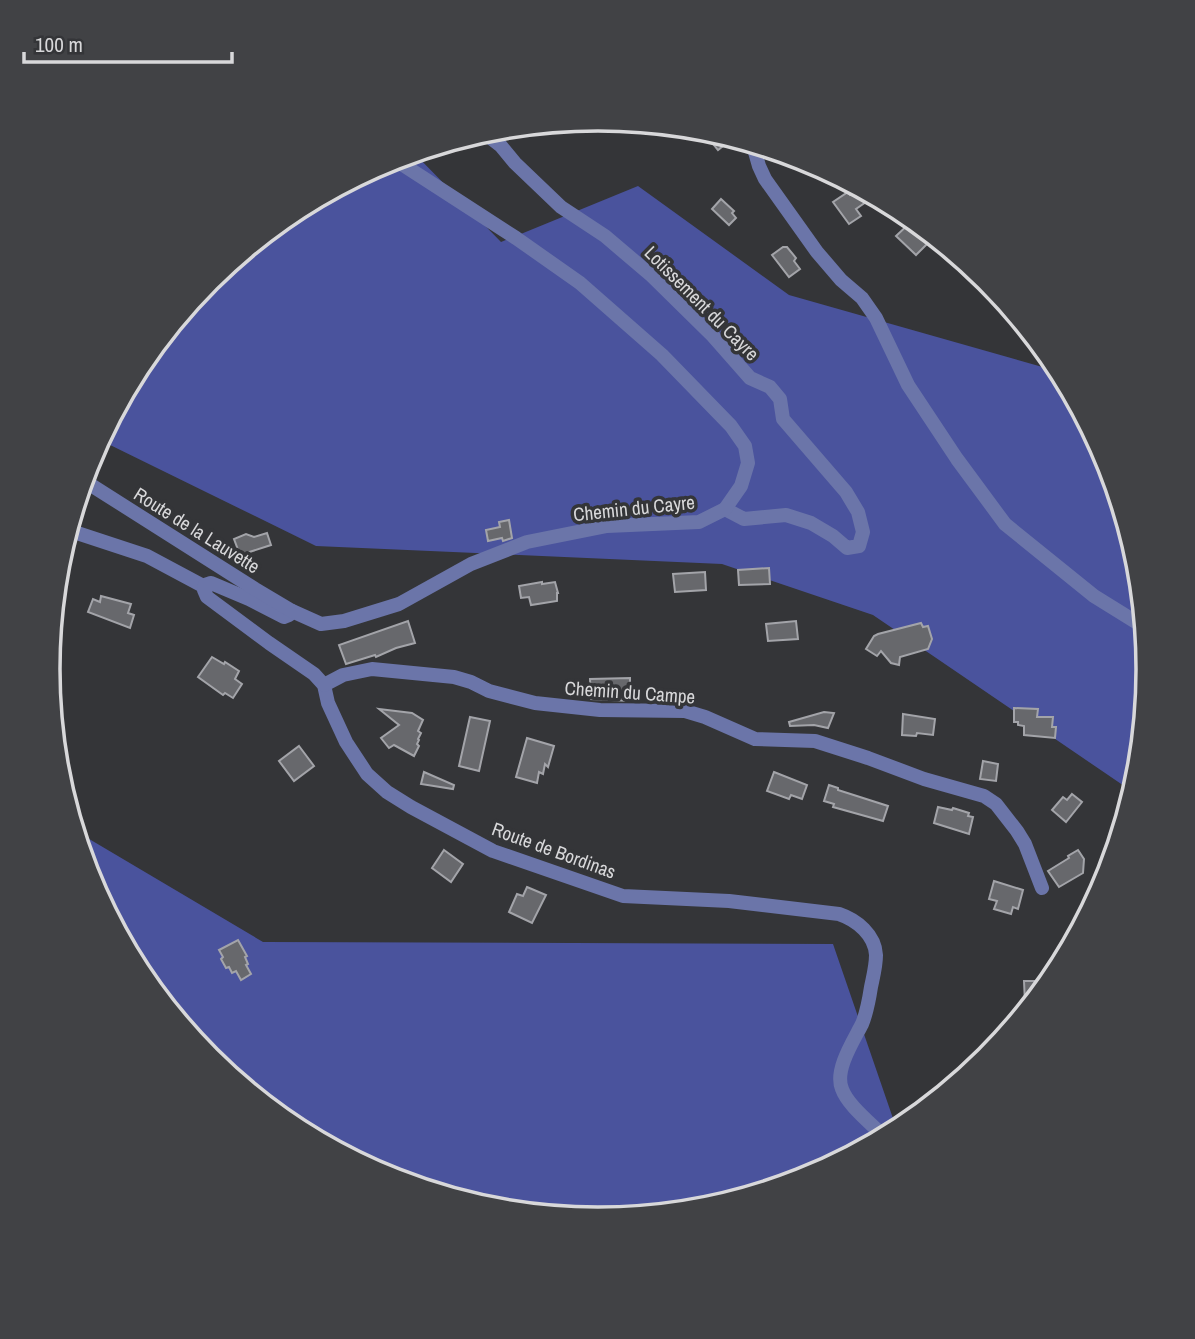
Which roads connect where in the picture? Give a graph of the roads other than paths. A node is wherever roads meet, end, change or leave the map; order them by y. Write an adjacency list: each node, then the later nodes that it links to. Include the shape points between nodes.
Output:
1 (495, 142): 5 (street, Lotissement du Cayre, via 561,207 652,276 750,378 770,387 780,399 783,419 846,492 863,532 859,546 847,548 811,523 786,515 744,519)
2 (756, 156): 9 (street, via 765,179 817,252 876,318 908,385 1005,524 1094,596)
3 (406, 167): 5 (street, via 580,283 662,355 731,426 745,446 748,463 741,486)
4 (92, 486): 8 (street, Route de la Lauvette)
5 (725, 509): 8 (street, Chemin du Cayre, via 699,523 607,526 527,542 471,564 399,604 344,621 321,624)
6 (77, 533): 7 (street, via 147,556)
7 (205, 587): 8 (street, via 211,583 284,617); 10 (street, via 207,597)
8 (292, 611)
9 (1133, 621)
10 (324, 685): 11 (street, Chemin du Campe, via 372,669 454,677 535,703 600,710 685,711 755,739 815,741 984,796 1017,831); 12 (street, Route de Bordinas, via 346,742 368,774 411,807 493,851 624,897 743,902 839,914 859,924 870,937 876,958 867,1010 841,1072 840,1086)
11 (1041, 888)
12 (876, 1129)

